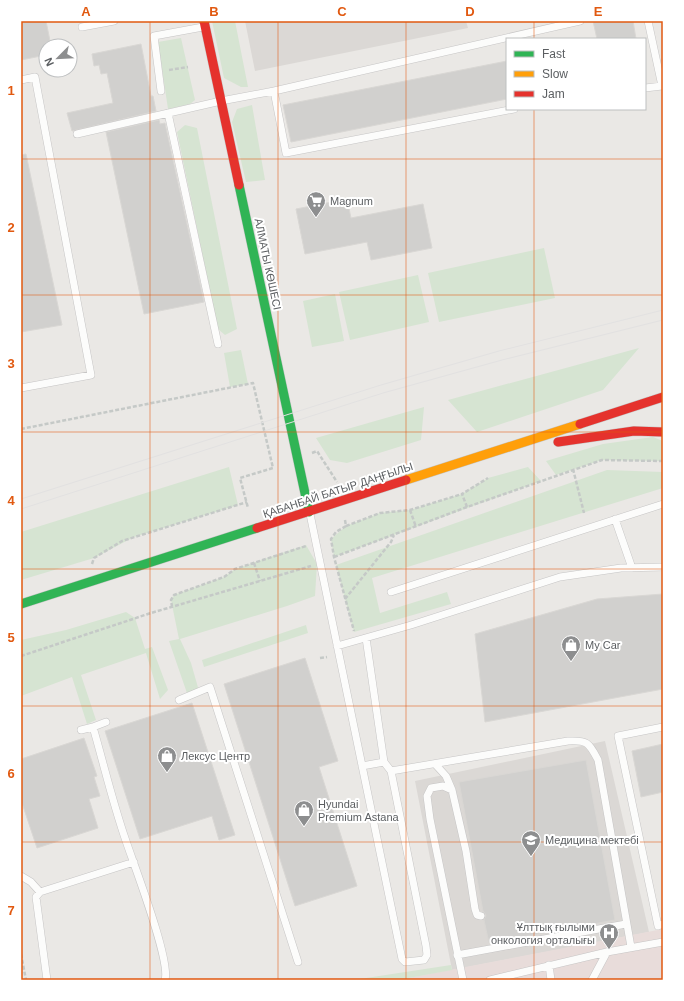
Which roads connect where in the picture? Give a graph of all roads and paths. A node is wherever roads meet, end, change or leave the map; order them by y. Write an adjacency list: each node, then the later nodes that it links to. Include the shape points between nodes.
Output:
1 (114, 21): 5 (lane)
2 (580, 21): 12 (lane)
3 (648, 21): 9 (lane)
4 (204, 24): 7 (lane, via 154,36); 13 (main road, АЛМАТЫ КӨШЕСІ)
5 (82, 27)
6 (188, 67): 7 (path)
7 (158, 71): 11 (lane)
8 (21, 80): 18 (lane, via 35,78 91,376)
9 (662, 85): 10 (lane)
10 (646, 88)
11 (161, 91)
12 (274, 91): 13 (lane); 14 (lane, via 286,154)
13 (221, 101): 15 (lane); 34 (main road, АЛМАТЫ КӨШЕСІ)
14 (509, 110)
15 (168, 113): 16 (lane); 17 (lane)
16 (77, 134)
17 (218, 344)
18 (21, 388)
19 (663, 397): 22 (main road, ҚАБАНБАЙ БАТЫР ДАҢҒЫЛЫ)
20 (21, 429): 29 (path, via 253,383 273,468 240,478)
21 (663, 432): 22 (main road, via 634,431)
22 (500, 450): 34 (main road, ҚАБАНБАЙ БАТЫР ДАҢҒЫЛЫ)
23 (311, 454): 27 (path, via 317,452)
24 (663, 461): 25 (path, via 602,460)
25 (573, 469): 31 (path); 35 (path)
26 (488, 478): 28 (path)
27 (337, 482)
28 (462, 494): 31 (path); 33 (path)
29 (247, 502): 32 (path); 46 (path, via 122,541 94,558)
30 (663, 504): 36 (lane)
31 (467, 507): 39 (path)
32 (248, 508)
33 (410, 510): 38 (path, via 380,513); 39 (path)
34 (309, 512): 51 (main road, ҚАБАНБАЙ БАТЫР ДАҢҒЫЛЫ); 55 (lane)
35 (584, 514)
36 (615, 519): 47 (lane); 49 (lane)
37 (345, 520): 38 (path)
38 (346, 526): 42 (path, via 336,532 331,539)
39 (416, 527): 40 (path)
40 (394, 535): 42 (path); 50 (path)
41 (309, 551): 43 (path, via 306,545)
42 (334, 558): 50 (path)
43 (254, 563): 48 (path); 52 (path, via 174,595 171,600)
44 (317, 564): 48 (path)
45 (663, 567): 47 (lane)
46 (90, 568)
47 (632, 568): 53 (lane, via 560,577)
48 (260, 581): 52 (path)
49 (391, 592)
50 (345, 600): 54 (path)
51 (21, 604)
52 (172, 607): 56 (path)
53 (366, 638): 54 (lane); 64 (lane)
54 (356, 641): 55 (lane)
55 (337, 646): 66 (lane)
56 (21, 656)
57 (327, 657): 58 (path)
58 (320, 658)
59 (178, 700): 80 (lane, via 210,686)
60 (106, 722): 61 (lane)
61 (93, 727): 63 (lane); 69 (lane)
62 (663, 727): 74 (lane, via 618,736 658,926)
63 (81, 730)
64 (384, 762): 66 (lane); 67 (lane)
65 (436, 764): 67 (lane); 68 (lane, via 446,776); 73 (lane, via 568,740 582,740 589,744 598,760)
66 (362, 766): 67 (lane, via 402,959 411,962 424,960 427,955)
67 (391, 771)
68 (452, 790): 72 (lane, via 466,851 475,909 477,915); 79 (lane, via 443,786 431,788 427,796)
69 (134, 862): 71 (lane); 84 (lane, via 168,973)
70 (21, 876): 71 (lane)
71 (40, 892): 83 (lane, via 36,897)
72 (481, 916)
73 (626, 924): 76 (lane); 79 (lane)
74 (663, 924)
75 (663, 942): 76 (lane)
76 (630, 947): 77 (lane)
77 (607, 952): 81 (lane); 88 (lane)
78 (21, 954): 82 (path)
79 (457, 956): 85 (lane)
80 (298, 962)
81 (549, 965): 86 (lane); 87 (lane)
82 (26, 980)
83 (47, 980)
84 (165, 980)
85 (463, 980)
86 (490, 980)
87 (551, 980)
88 (592, 980)

